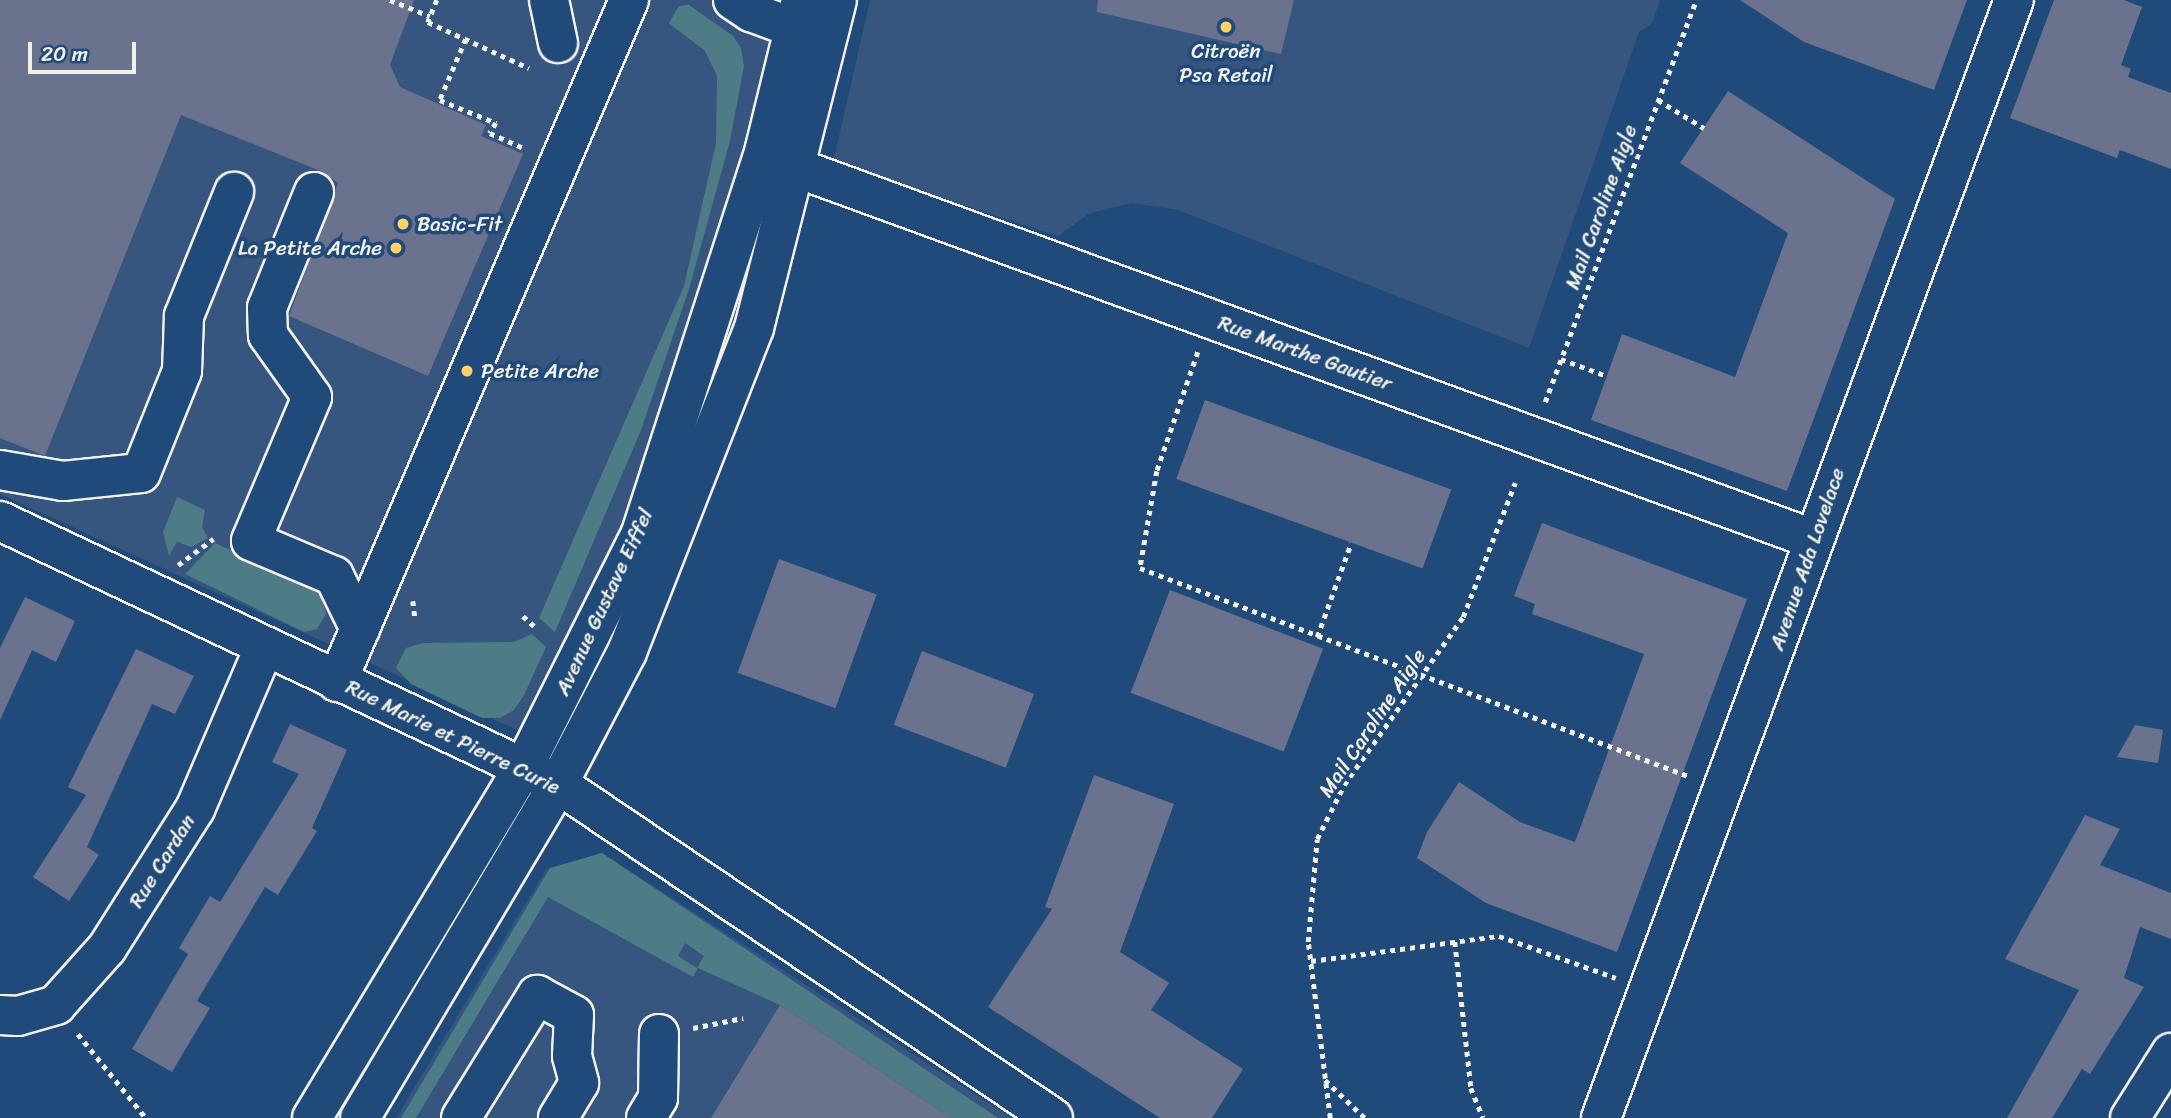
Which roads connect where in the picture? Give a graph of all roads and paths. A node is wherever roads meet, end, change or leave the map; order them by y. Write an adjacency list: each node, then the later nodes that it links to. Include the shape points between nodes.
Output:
1 (390, 0): 9 (path)
2 (437, 0): 9 (path)
3 (549, 0): 11 (street)
4 (629, 0): 33 (street)
5 (733, 0): 8 (street, via 751,12)
6 (1696, 0): 12 (path, Mail Caroline Aigle)
7 (2014, 0): 26 (street, Avenue Ada Lovelace)
8 (816, 12): 15 (street, Avenue Gustave Eiffel); 38 (street, Avenue Gustave Eiffel, via 641,533)
9 (430, 16): 10 (path, via 428,22)
10 (466, 39): 11 (path); 14 (path, via 440,100 496,123 490,134)
11 (547, 57)
12 (1658, 100): 13 (path); 19 (path, Mail Caroline Aigle)
13 (1704, 128)
14 (522, 147)
15 (797, 168): 26 (street, Rue Marthe Gautier); 40 (street, Avenue Gustave Eiffel, via 754,328 690,498 627,652)
16 (234, 192): 22 (street, via 184,316 182,371 141,473 63,481)
17 (314, 192): 33 (street, via 267,308 268,335 312,397 251,541 334,576)
18 (1198, 351): 34 (path, via 1157,471 1140,568)
19 (1561, 359): 20 (path); 21 (path, Mail Caroline Aigle)
20 (1607, 376)
21 (1541, 415)
22 (0, 470)
23 (1515, 484): 36 (path, Mail Caroline Aigle, via 1464,617)
24 (0, 521): 35 (street, Rue Marie et Pierre Curie)
25 (212, 539): 28 (path)
26 (1813, 539): 60 (street, Avenue Ada Lovelace)
27 (1351, 543): 34 (path)
28 (178, 565)
29 (413, 601): 31 (path)
30 (523, 616): 32 (path)
31 (415, 618)
32 (534, 626)
33 (360, 629): 37 (street)
34 (1317, 637): 36 (path)
35 (264, 648): 37 (street, Rue Marie et Pierre Curie); 44 (street, Rue Cardan, via 195,809 107,948 56,1005 29,1014)
36 (1421, 678): 39 (path); 42 (path, Mail Caroline Aigle, via 1344,785 1317,839 1307,912)
37 (338, 681): 38 (street, Rue Marie et Pierre Curie)
38 (524, 767): 40 (street, Rue Marie et Pierre Curie); 51 (street, Avenue Gustave Eiffel)
39 (1694, 778)
40 (558, 784): 52 (street, Avenue Gustave Eiffel); 56 (street, Rue Marie et Pierre Curie)
41 (1455, 942): 42 (path); 43 (path, via 1499,936); 59 (path, via 1471,1088)
42 (1311, 961): 49 (path, Mail Caroline Aigle)
43 (1620, 979)
44 (0, 1015)
45 (743, 1018): 47 (path)
46 (77, 1032): 50 (path)
47 (659, 1034): 55 (street, via 658,1098)
48 (2171, 1053): 61 (street)
49 (1325, 1080): 57 (path, Mail Caroline Aigle); 58 (path)
50 (146, 1118)
51 (312, 1118)
52 (360, 1118)
53 (461, 1118): 54 (street, via 537,995 574,1015 572,1056 579,1083)
54 (558, 1118)
55 (646, 1118)
56 (1053, 1118)
57 (1329, 1118)
58 (1365, 1118)
59 (1483, 1118)
60 (1601, 1118)
61 (2130, 1118)

